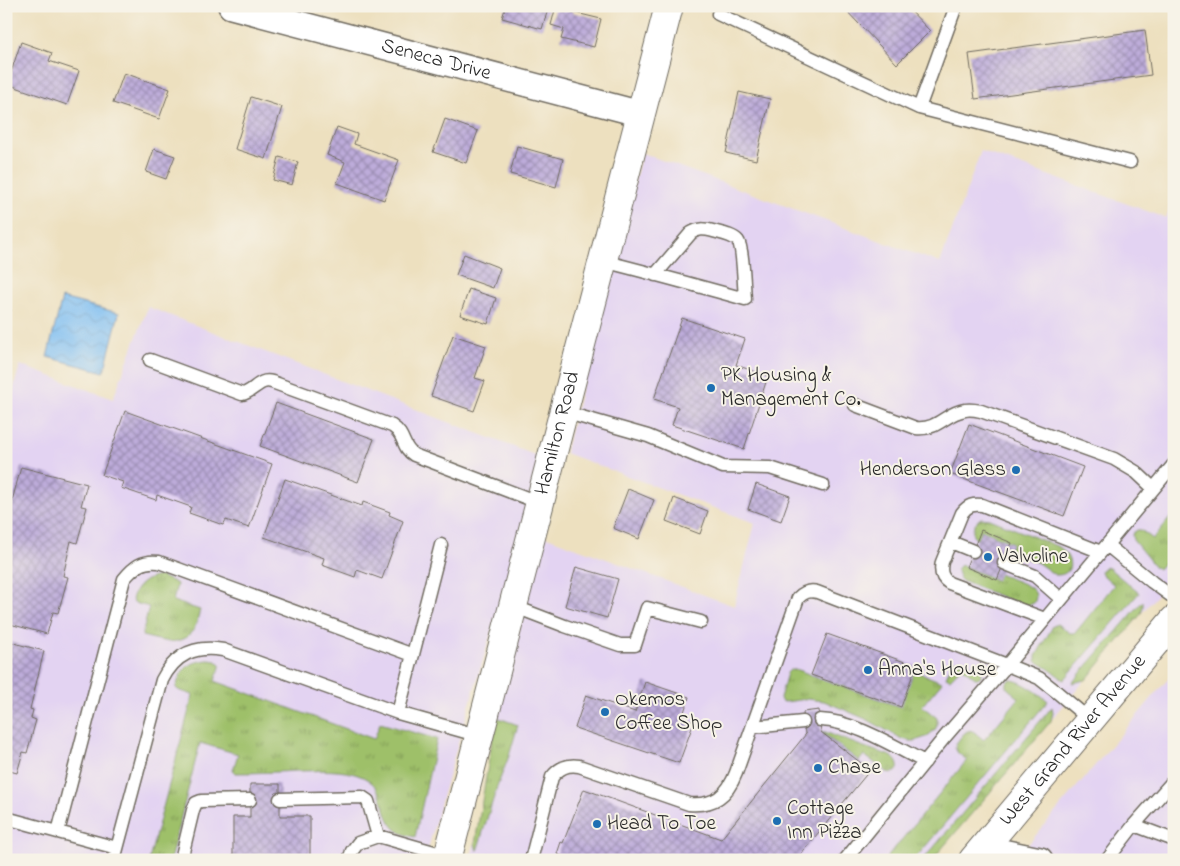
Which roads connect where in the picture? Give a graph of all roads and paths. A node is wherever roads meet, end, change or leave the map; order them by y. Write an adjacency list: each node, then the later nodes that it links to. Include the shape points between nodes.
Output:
1 (231, 6): 6 (street, Seneca Drive)
2 (670, 6): 6 (street, Hamilton Road)
3 (956, 6): 5 (lane)
4 (718, 14): 5 (lane)
5 (919, 108): 7 (lane)
6 (641, 114): 8 (street, Hamilton Road)
7 (1130, 162)
8 (603, 262): 9 (lane); 12 (street, Hamilton Road)
9 (655, 275): 9 (lane, via 691,285 746,299 737,240 703,229 691,233)
10 (150, 360): 16 (lane, via 242,394 268,380 392,426 401,434 407,450 414,455)
11 (855, 405): 15 (lane, via 916,428 930,427 964,410 981,411 1114,459 1136,472)
12 (564, 412): 14 (lane, via 648,436 723,468 770,468); 16 (street, Hamilton Road)
13 (1174, 464): 15 (lane)
14 (824, 485)
15 (1153, 488): 19 (lane)
16 (540, 503): 24 (street, Hamilton Road)
17 (951, 542): 19 (lane, via 962,513 975,504); 20 (lane); 25 (lane, via 942,562 945,580)
18 (441, 544): 28 (lane)
19 (1104, 549): 22 (lane); 23 (lane)
20 (973, 551)
21 (1004, 563): 23 (lane, via 1035,576)
22 (1174, 598)
23 (1062, 599): 25 (lane)
24 (513, 606): 27 (lane, via 620,644 635,645 647,608); 35 (street, Hamilton Road)
25 (1045, 619): 29 (lane)
26 (1174, 620): 32 (street, West Grand River Avenue)
27 (701, 622)
28 (413, 655): 30 (lane); 42 (lane, via 159,562 140,564 124,579)
29 (1008, 665): 32 (lane, via 1039,678); 34 (lane, via 808,591 798,598); 36 (lane)
30 (398, 713): 35 (lane); 45 (lane, via 223,650 203,648 186,654 172,664 162,680)
31 (820, 720): 36 (lane, via 853,727)
32 (1090, 720): 46 (street, West Grand River Avenue)
33 (804, 722): 34 (lane)
34 (753, 727): 50 (lane, via 732,783 726,792 709,803 689,804 579,766 562,767 552,777)
35 (480, 736): 47 (street, Hamilton Road)
36 (925, 762): 51 (lane)
37 (1174, 780): 41 (lane)
38 (280, 799): 43 (lane, via 362,797 368,801)
39 (250, 800): 48 (lane, via 196,803)
40 (6, 818): 42 (lane)
41 (1134, 825): 44 (lane); 53 (lane)
42 (58, 832): 45 (lane)
43 (378, 836): 47 (lane); 49 (lane, via 355,846)
44 (1174, 840)
45 (115, 854)
46 (978, 854): 52 (street)
47 (448, 858)
48 (181, 860)
49 (350, 860)
50 (531, 860)
51 (845, 860)
52 (1040, 860)
53 (1107, 860)

